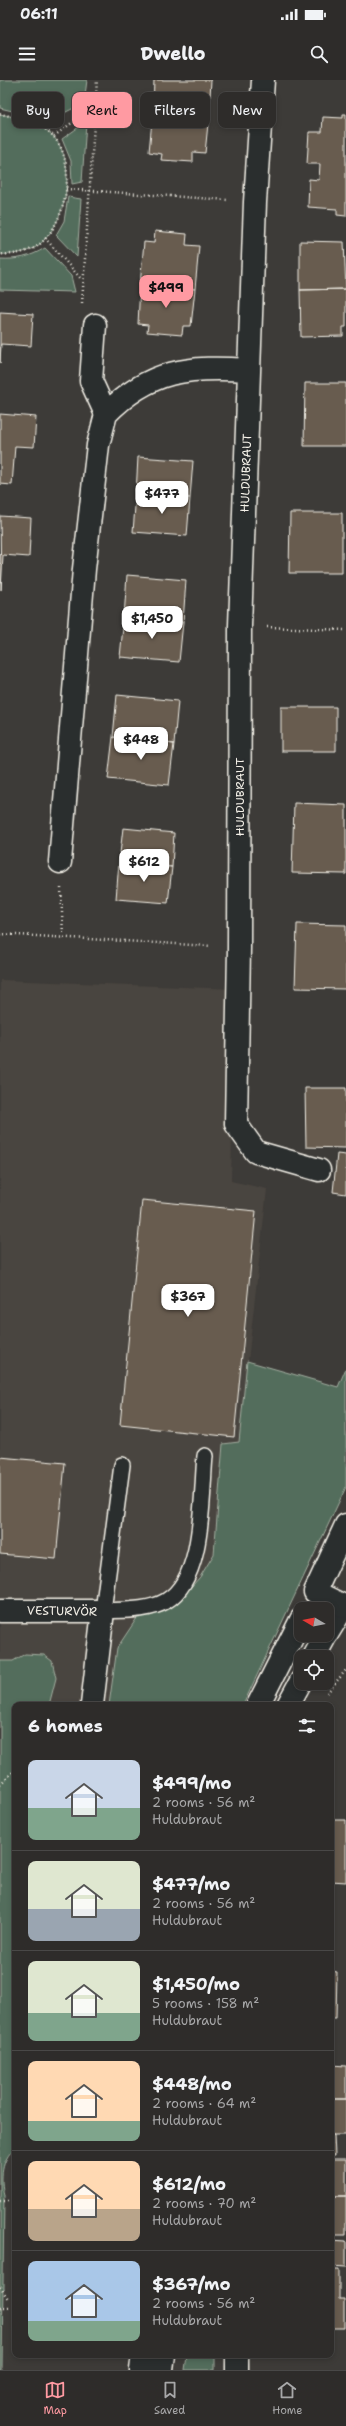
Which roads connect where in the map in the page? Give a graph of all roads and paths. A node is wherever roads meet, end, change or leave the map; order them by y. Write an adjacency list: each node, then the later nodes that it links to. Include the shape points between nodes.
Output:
1 (97, 80): 3 (path)
2 (263, 80): 10 (street, HULDUBRAUT)
3 (96, 92)
4 (0, 114): 7 (path, via 42,128)
5 (72, 123): 7 (path)
6 (93, 128): 9 (path)
7 (54, 136): 8 (path, via 65,165)
8 (66, 189): 9 (path); 11 (path, via 60,215)
9 (89, 190): 10 (path); 13 (path)
10 (255, 202): 15 (street, HULDUBRAUT)
11 (45, 238): 12 (path, via 35,247 20,253); 13 (path)
12 (0, 254)
13 (82, 281): 14 (path, via 80,300)
14 (95, 325): 16 (street, via 91,381)
15 (249, 370): 16 (street, via 195,368 174,372 153,379 133,390); 17 (street, HULDUBRAUT)
16 (106, 414): 19 (street, via 98,445 84,569)
17 (240, 626): 18 (path); 22 (street, HULDUBRAUT)
18 (346, 630)
19 (60, 862): 21 (path)
20 (0, 934): 21 (path)
21 (63, 936): 22 (path)
22 (239, 948): 23 (street, HULDUBRAUT, via 236,1124 256,1152)
23 (319, 1170)
24 (205, 1456): 31 (lane, via 196,1551 187,1581 165,1602 126,1610)
25 (122, 1465): 31 (lane)
26 (346, 1525): 27 (street)
27 (338, 1565): 28 (street)
28 (311, 1600): 29 (street)
29 (345, 1605): 32 (street)
30 (0, 1611): 31 (street, VESTURVÖR)
31 (103, 1611): 37 (street, VESTURVÖR)
32 (334, 1623)
33 (294, 1634): 38 (street)
34 (346, 1670): 36 (path)
35 (296, 1690): 39 (street)
36 (323, 1699)
37 (92, 1702)
38 (260, 1702)
39 (290, 1702)
40 (12, 1773): 41 (path)
41 (0, 1784)
42 (0, 2201): 43 (path)
43 (12, 2201)
44 (0, 2288): 45 (path)
45 (9, 2300)
46 (0, 2307): 47 (path)
47 (9, 2307)
48 (143, 2358): 51 (street)
49 (164, 2358): 52 (street)
50 (237, 2358): 53 (street)
51 (141, 2370)
52 (162, 2370)
53 (237, 2370)

